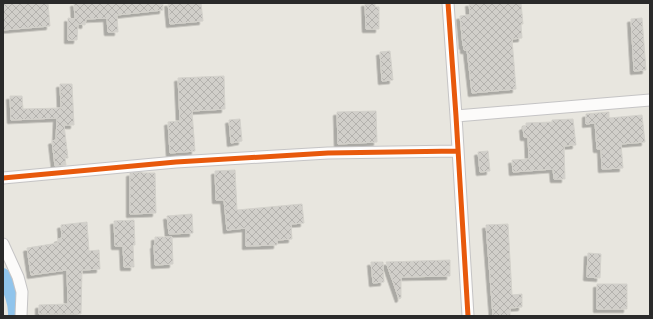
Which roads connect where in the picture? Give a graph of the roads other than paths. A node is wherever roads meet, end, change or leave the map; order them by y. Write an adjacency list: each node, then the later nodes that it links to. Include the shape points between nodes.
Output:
1 (448, 3): 3 (street)
2 (650, 100): 3 (street)
3 (456, 116): 4 (street)
4 (458, 151): 5 (street, via 328,153 176,162); 8 (street)
5 (3, 178)
6 (3, 244): 7 (street, via 22,292)
7 (21, 316)
8 (468, 316)

